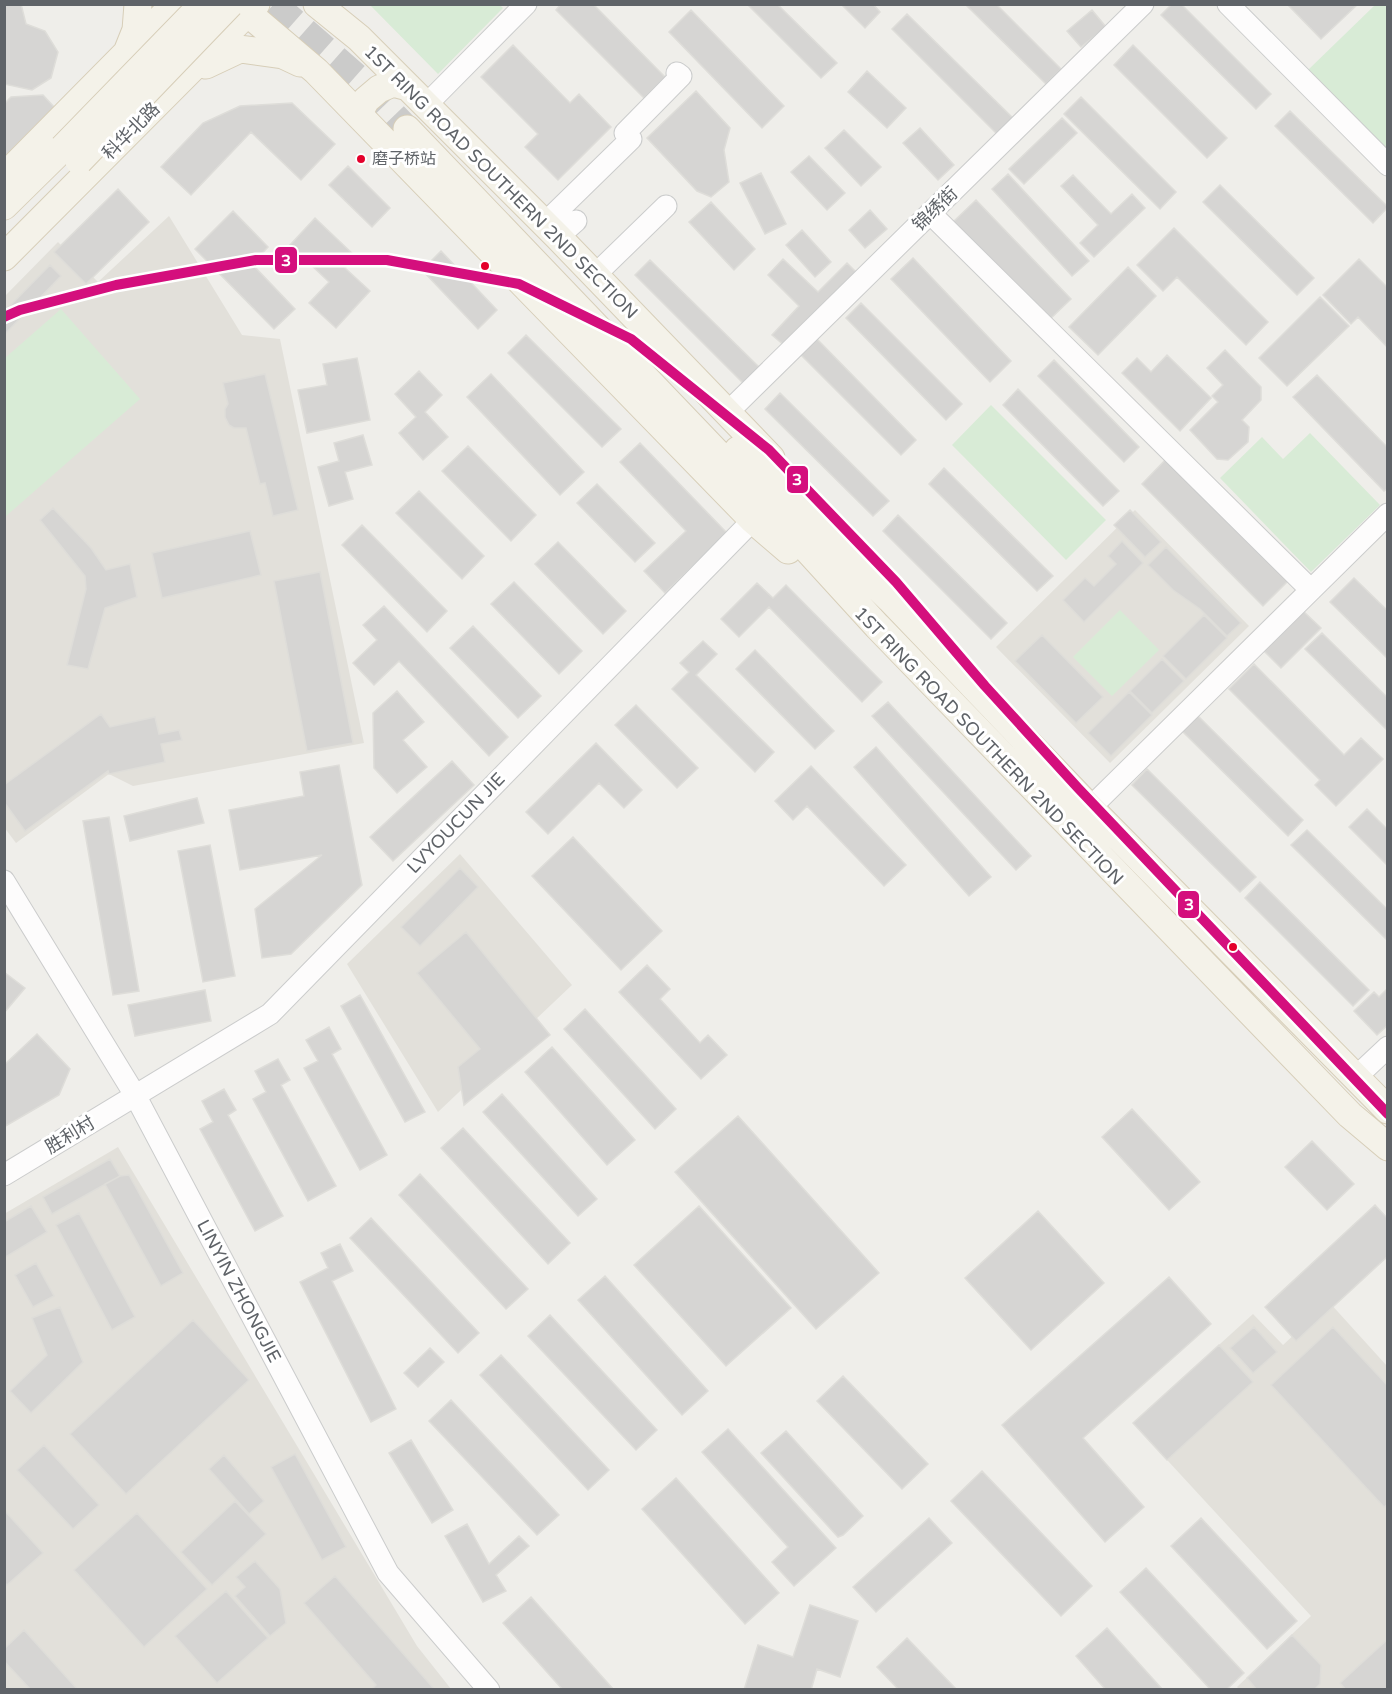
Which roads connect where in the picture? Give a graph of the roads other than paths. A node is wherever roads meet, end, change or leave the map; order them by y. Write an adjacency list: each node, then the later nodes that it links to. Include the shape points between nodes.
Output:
1 (138, 4): 11 (main road, via 136,30)
2 (175, 4): 11 (main road)
3 (203, 4): 19 (main road, 科华北路, bridge)
4 (317, 4): 10 (main road, 1ST RING ROAD SOUTHERN 2ND SECTION)
5 (343, 4): 10 (main road)
6 (526, 4): 16 (street)
7 (1143, 4): 24 (street, 锦绣街)
8 (1228, 4): 20 (street)
9 (243, 7): 12 (main road, 1ST RING ROAD SOUTHERN 2ND SECTION); 13 (main road, 科华北路); 19 (main road, 科华北路, bridge)
10 (359, 38): 16 (main road, 1ST RING ROAD SOUTHERN 2ND SECTION)
11 (127, 54): 15 (main road)
12 (316, 70): 13 (main road, via 283,55 240,49); 17 (main road, 1ST RING ROAD SOUTHERN 2ND SECTION)
13 (191, 72): 18 (main road, 科华北路)
14 (677, 73): 25 (street, via 681,76 625,133 631,138)
15 (82, 100): 18 (main road, via 111,82 130,90 140,111); 21 (main road)
16 (415, 110): 17 (main road, via 393,83 366,100); 25 (main road, 1ST RING ROAD SOUTHERN 2ND SECTION); 33 (main road, via 638,352); 34 (main road)
17 (362, 118): 31 (main road, 1ST RING ROAD SOUTHERN 2ND SECTION)
18 (123, 139): 27 (main road, 科华北路)
19 (71, 154): 22 (main road); 26 (main road)
20 (1388, 165)
21 (4, 177)
22 (4, 206)
23 (666, 206): 28 (street)
24 (930, 213): 29 (street, 锦绣街); 32 (street)
25 (559, 227): 28 (main road, 1ST RING ROAD SOUTHERN 2ND SECTION)
26 (4, 237)
27 (4, 257)
28 (595, 275): 29 (main road, 1ST RING ROAD SOUTHERN 2ND SECTION)
29 (727, 413): 33 (main road, 1ST RING ROAD SOUTHERN 2ND SECTION, via 793,480)
30 (1388, 514): 32 (street)
31 (753, 520): 34 (main road, 1ST RING ROAD SOUTHERN 2ND SECTION); 38 (street, LVYOUCUN JIE, via 270,1014)
32 (1311, 590): 35 (street)
33 (890, 599): 35 (main road, 1ST RING ROAD SOUTHERN 2ND SECTION)
34 (877, 626): 40 (main road, 1ST RING ROAD SOUTHERN 2ND SECTION)
35 (1090, 808): 39 (main road, 1ST RING ROAD SOUTHERN 2ND SECTION)
36 (4, 881): 38 (street, LINYIN ZHONGJIE)
37 (1388, 1047): 39 (street)
38 (135, 1095): 43 (street, 胜利村); 44 (street, LINYIN ZHONGJIE, via 388,1573)
39 (1376, 1097)
40 (1350, 1115): 41 (main road, 1ST RING ROAD SOUTHERN 2ND SECTION); 42 (main road, 1ST RING ROAD SOUTHERN 2ND SECTION)
41 (1388, 1147)
42 (1388, 1166)
43 (4, 1175)
44 (489, 1689)

